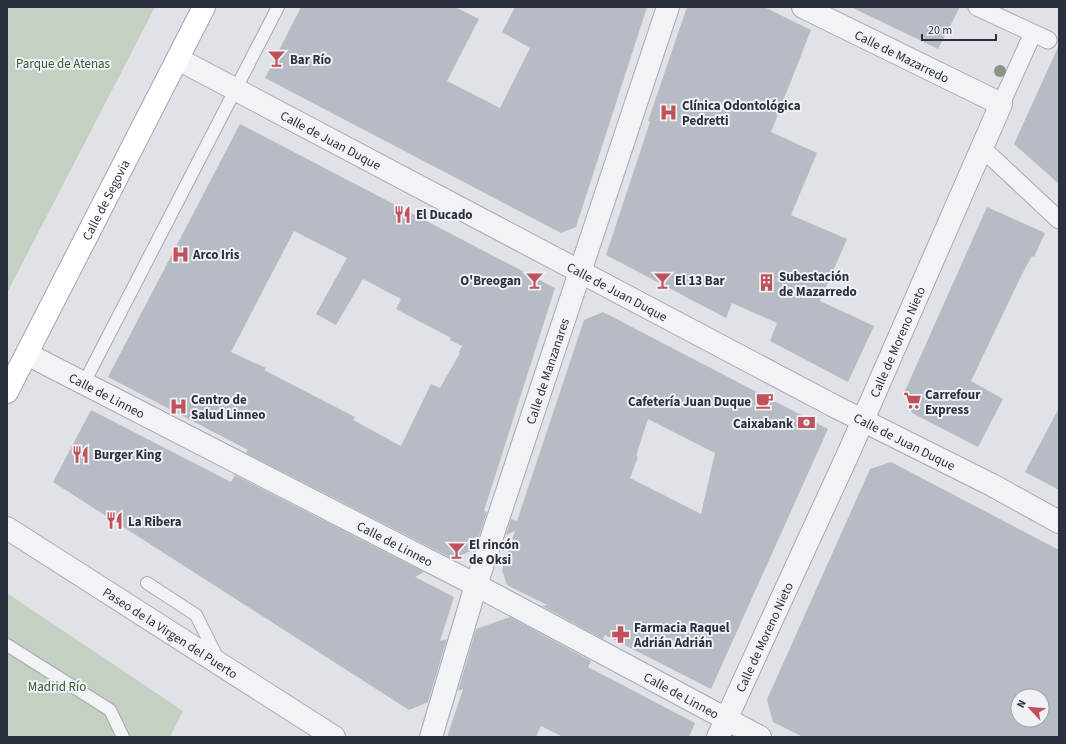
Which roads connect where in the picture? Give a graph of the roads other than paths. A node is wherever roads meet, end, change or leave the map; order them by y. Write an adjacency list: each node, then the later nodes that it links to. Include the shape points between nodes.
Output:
1 (204, 7): 6 (main road, Calle de Segovia)
2 (278, 7): 7 (lane)
3 (668, 7): 11 (street, Calle de Manzanares)
4 (803, 7): 8 (street, Calle de Mazarredo)
5 (977, 7): 8 (street, Calle de Moreno Nieto, via 1040,36)
6 (178, 59): 7 (street, Calle de Juan Duque); 12 (main road, Calle de Segovia)
7 (235, 89): 11 (street, Calle de Juan Duque); 13 (lane)
8 (1001, 104): 9 (street, Calle de Moreno Nieto)
9 (982, 148): 10 (street); 15 (street, Calle de Moreno Nieto)
10 (1059, 220)
11 (581, 272): 15 (street, Calle de Juan Duque); 19 (street, Calle de Manzanares)
12 (28, 354): 13 (street, Calle de Linneo); 14 (main road, Calle de Segovia)
13 (84, 383): 19 (street, Calle de Linneo)
14 (7, 392)
15 (863, 420): 16 (street, Calle de Juan Duque); 22 (street, Calle de Moreno Nieto)
16 (1059, 522)
17 (7, 528): 21 (street, Paseo de la Virgen del Puerto)
18 (148, 583): 21 (lane, via 196,615)
19 (476, 585): 22 (street, Calle de Linneo); 25 (street, Calle de Manzanares)
20 (7, 645): 23 (lane, via 110,710)
21 (221, 665): 24 (street, Paseo de la Virgen del Puerto)
22 (722, 728): 26 (street, Calle de Linneo)
23 (123, 737)
24 (334, 737)
25 (431, 737)
26 (760, 737)

